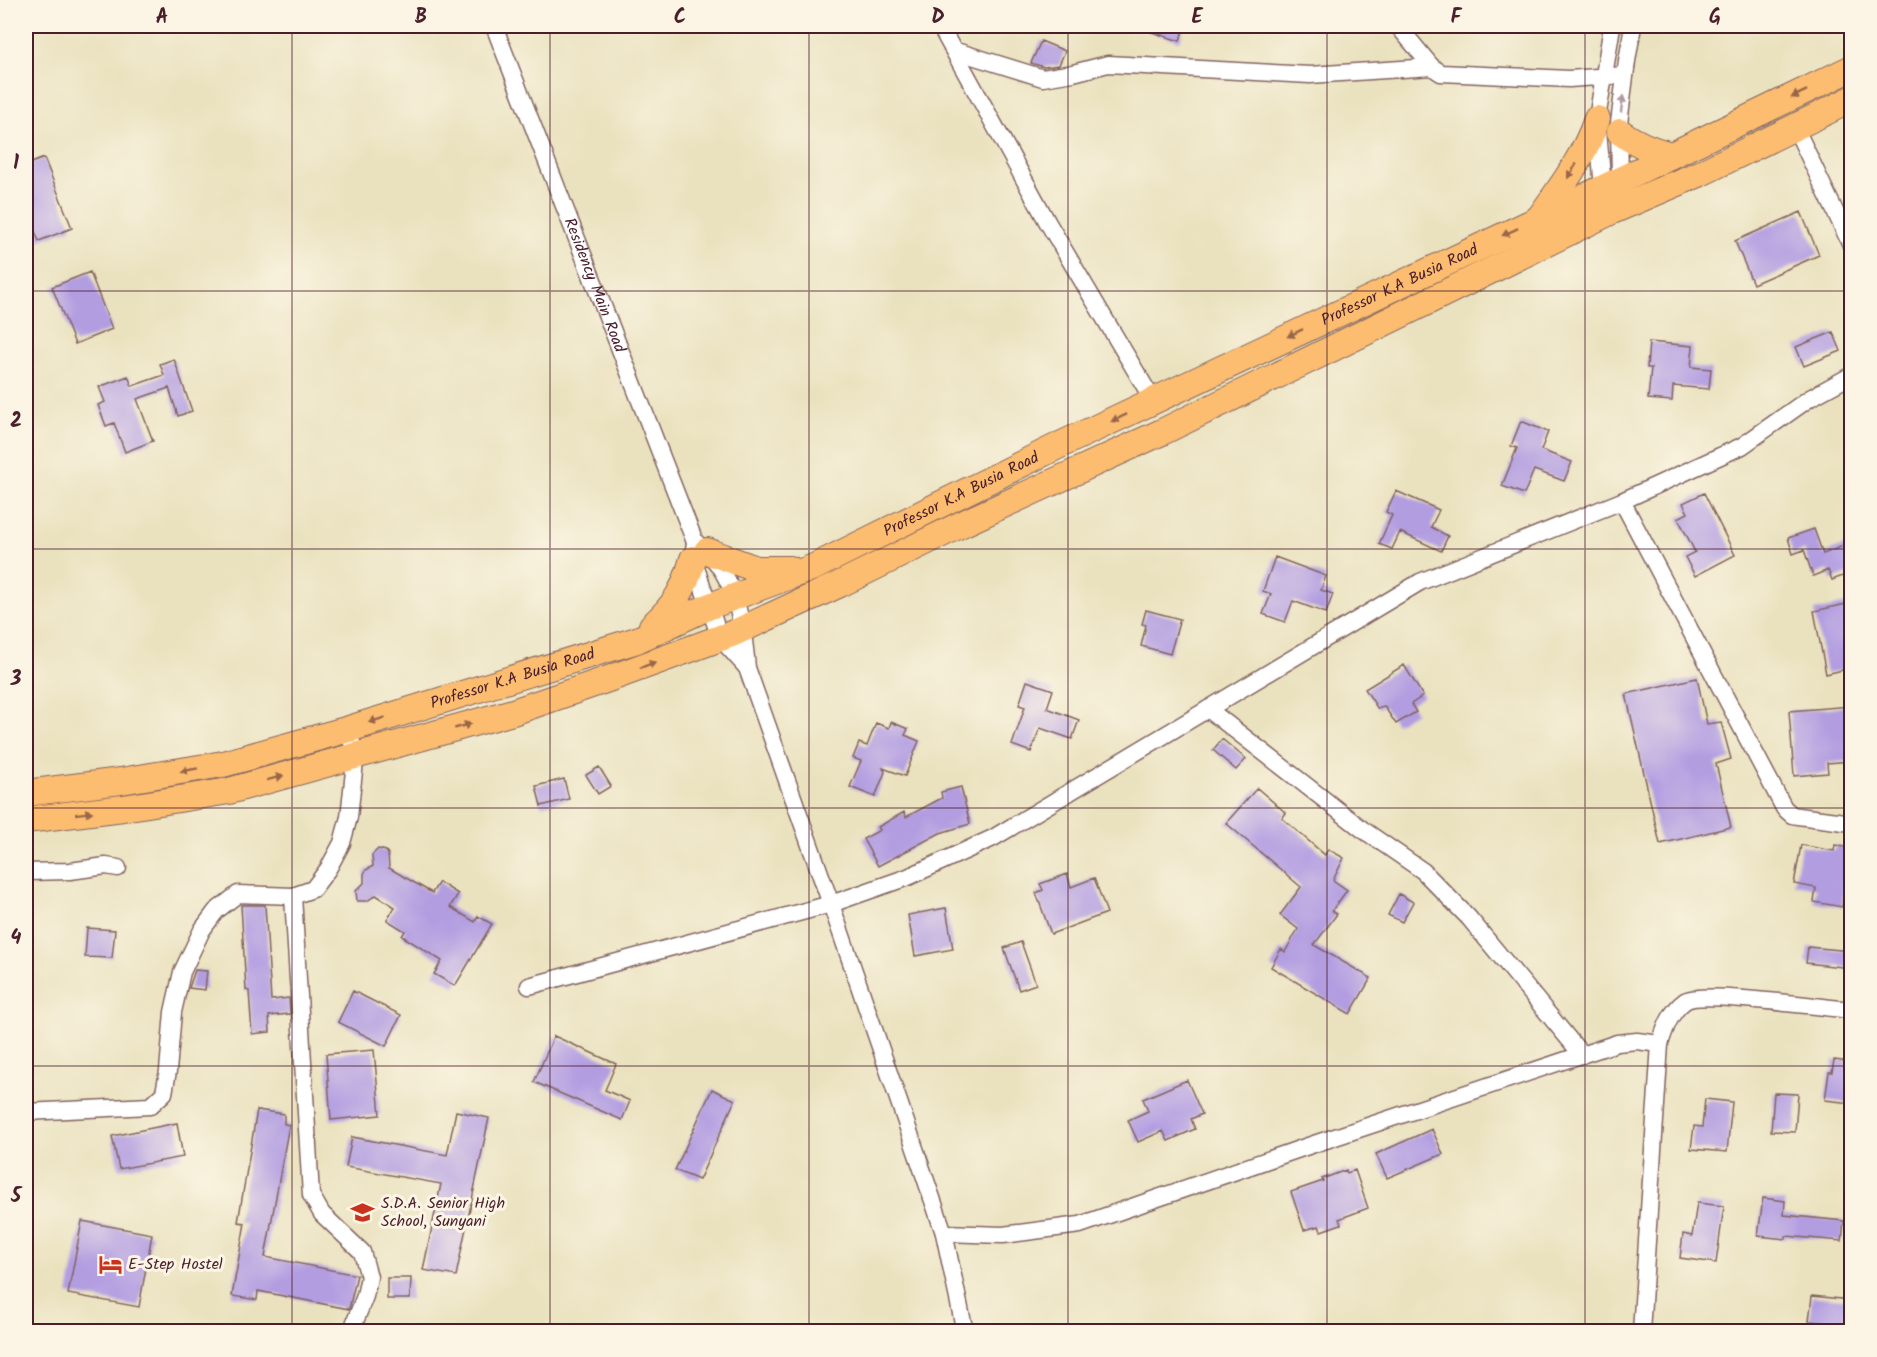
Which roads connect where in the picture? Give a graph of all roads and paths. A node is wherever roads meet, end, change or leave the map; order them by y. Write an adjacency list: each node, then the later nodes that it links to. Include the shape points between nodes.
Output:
1 (494, 26): 22 (street, Residency Main Road)
2 (940, 26): 6 (street)
3 (1398, 26): 7 (street)
4 (1612, 26): 10 (street)
5 (1633, 26): 9 (street)
6 (956, 51): 7 (street, via 1044,78 1108,64 1310,75); 20 (street, via 1048,223)
7 (1432, 67): 10 (street, via 1441,73 1569,79)
8 (1851, 68): 15 (main road, Professor K.A Busia Road, one-way to 15)
9 (1625, 75): 10 (street); 14 (street, one-way to 9)
10 (1603, 76): 12 (street)
11 (1851, 99): 13 (main road, Professor K.A Busia Road)
12 (1597, 119): 16 (street); 17 (main road, one-way to 17, via 1573,168)
13 (1795, 127): 16 (main road, Professor K.A Busia Road, via 1701,173); 18 (street)
14 (1620, 132): 15 (main road, via 1635,143); 16 (street)
15 (1671, 155): 16 (main road, Professor K.A Busia Road)
16 (1616, 195): 17 (main road, Professor K.A Busia Road); 26 (main road, Professor K.A Busia Road, via 1162,432)
17 (1539, 219): 20 (main road, Professor K.A Busia Road, one-way to 20)
18 (1851, 247)
19 (1851, 375): 21 (street, via 1809,398 1742,446)
20 (1154, 402): 23 (main road, Professor K.A Busia Road, one-way to 23)
21 (1622, 501): 30 (street, via 1420,582); 37 (street, via 1784,808 1792,815)
22 (698, 550): 23 (main road, via 756,569); 24 (street); 25 (street); 28 (main road, via 679,597)
23 (814, 567): 24 (main road, Professor K.A Busia Road)
24 (735, 596): 25 (main road, Professor K.A Busia Road); 26 (street)
25 (710, 606): 27 (street); 28 (main road, Professor K.A Busia Road)
26 (744, 629): 27 (main road, Professor K.A Busia Road); 29 (street)
27 (720, 638): 29 (street); 33 (main road, Professor K.A Busia Road, one-way to 27, via 513,712)
28 (637, 640): 31 (main road, Professor K.A Busia Road, one-way to 31)
29 (747, 668): 41 (street)
30 (1208, 709): 41 (street, via 993,838 908,877); 45 (street, via 1422,871 1469,918)
31 (349, 729): 32 (main road, Professor K.A Busia Road); 33 (street)
32 (306, 741): 34 (main road); 35 (main road, Professor K.A Busia Road, one-way to 35, via 223,764)
33 (355, 756): 34 (main road, Professor K.A Busia Road); 40 (street, via 352,797 342,843 313,889)
34 (314, 768): 36 (main road, Professor K.A Busia Road, one-way to 34, via 229,791)
35 (26, 793)
36 (26, 820)
37 (1851, 823)
38 (118, 868): 39 (street)
39 (26, 872)
40 (293, 896): 46 (street, via 238,894 216,911 202,930 182,972 173,1012 164,1093 150,1106); 48 (street, via 311,1195 322,1214 362,1252 369,1277)
41 (831, 904): 42 (street); 47 (street)
42 (529, 987)
43 (1851, 1010): 44 (street, via 1698,997 1687,999 1674,1011)
44 (1660, 1044): 45 (street, via 1617,1043); 50 (street)
45 (1582, 1055): 47 (street, via 1080,1225 1004,1235)
46 (26, 1112)
47 (944, 1233): 49 (street)
48 (351, 1332)
49 (965, 1332)
50 (1641, 1332)

